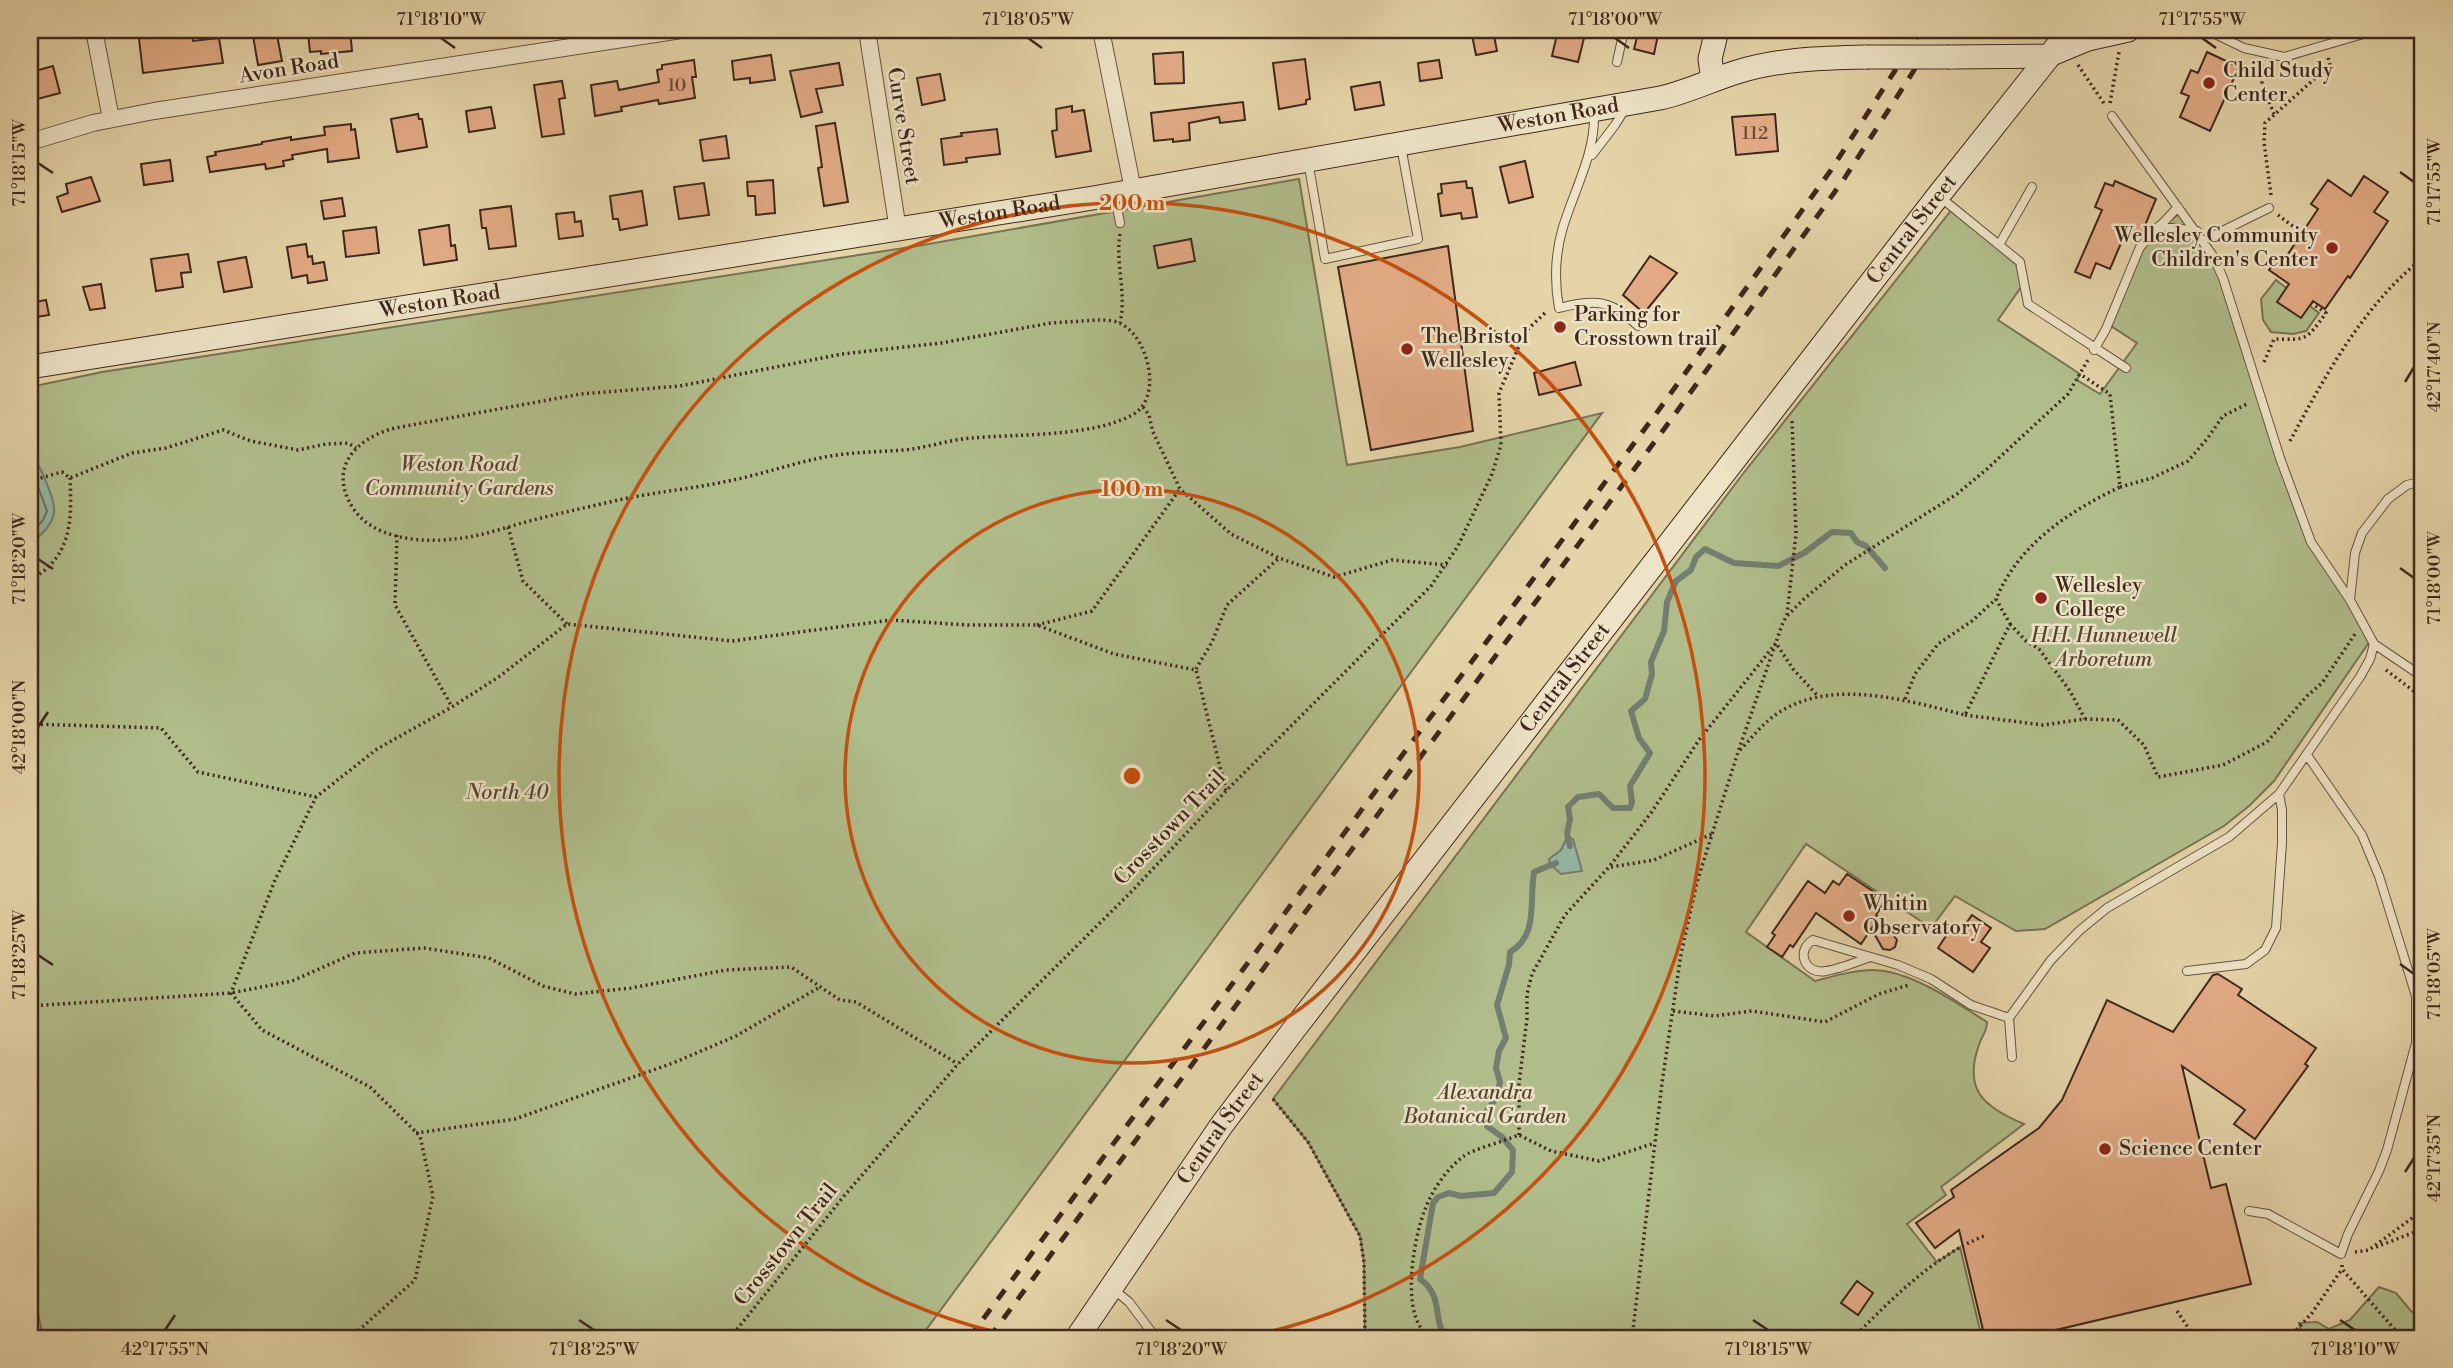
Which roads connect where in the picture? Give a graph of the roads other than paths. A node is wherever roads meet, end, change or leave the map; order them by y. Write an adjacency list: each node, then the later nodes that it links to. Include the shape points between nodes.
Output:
1 (94, 30): 17 (street)
2 (681, 30): 17 (street, Avon Road)
3 (867, 30): 29 (street, Curve Street)
4 (1101, 30): 23 (street)
5 (1624, 30): 12 (lane)
6 (1717, 30): 13 (main road, via 1710,59)
7 (2070, 30): 11 (main road, Central Street)
8 (2212, 30): 9 (lane, via 2244,48 2284,57)
9 (2377, 30)
10 (2123, 38): 11 (main road, Weston Road, via 2088,39)
11 (2047, 56): 13 (main road, Weston Road, bridge, via 1791,61); 24 (main road, Central Street)
12 (1617, 62)
13 (1713, 80): 14 (main road, Weston Road, via 1681,93)
14 (1627, 103): 15 (main road, Weston Road); 21 (lane)
15 (1594, 109): 19 (main road, Weston Road); 21 (lane)
16 (2112, 116): 25 (lane)
17 (111, 119): 18 (street, Avon Road)
18 (30, 142)
19 (1400, 144): 20 (main road, Weston Road); 20 (lane, via 1418,239 1325,259)
20 (1308, 160): 23 (main road, Weston Road)
21 (1588, 160): 33 (lane, via 1559,242 1555,272 1559,308 1598,302 1620,310)
22 (2032, 187): 32 (lane)
23 (1124, 192): 27 (lane); 29 (main road, Weston Road)
24 (1938, 195): 32 (lane); 48 (main road, Central Street, via 1284,1042)
25 (2178, 207): 28 (lane); 30 (lane)
26 (2269, 208): 31 (lane)
27 (1120, 223)
28 (2159, 226): 30 (lane); 34 (lane, via 2140,247)
29 (898, 230): 35 (main road, Weston Road)
30 (2197, 231): 31 (lane)
31 (2204, 240): 38 (lane, via 2223,278 2311,542)
32 (1999, 245): 34 (lane, via 2020,262 2028,304)
33 (1638, 326)
34 (2094, 349): 36 (lane)
35 (30, 366)
36 (2126, 368)
37 (2423, 481): 38 (lane, via 2407,485 2388,499 2362,533)
38 (2350, 600): 39 (lane)
39 (2374, 644): 40 (lane); 41 (lane, via 2346,699)
40 (2423, 677)
41 (2307, 755): 42 (lane); 47 (lane, via 2362,835 2379,876 2416,996 2416,1043 2387,1150 2341,1254 2268,1214)
42 (2279, 794): 44 (lane, via 2282,821 2276,928 2265,950 2246,964); 45 (lane, via 2229,837 2107,908 2079,930)
43 (1870, 957): 43 (lane, via 1814,940 1803,952 1807,966 1824,972); 45 (lane, via 1931,979 1971,1005)
44 (2187, 971)
45 (2009, 1018): 46 (lane)
46 (2012, 1057)
47 (2249, 1211)
48 (1111, 1287): 49 (main road, Central Street); 50 (lane, via 1129,1302)
49 (1077, 1338)
50 (1156, 1338)

